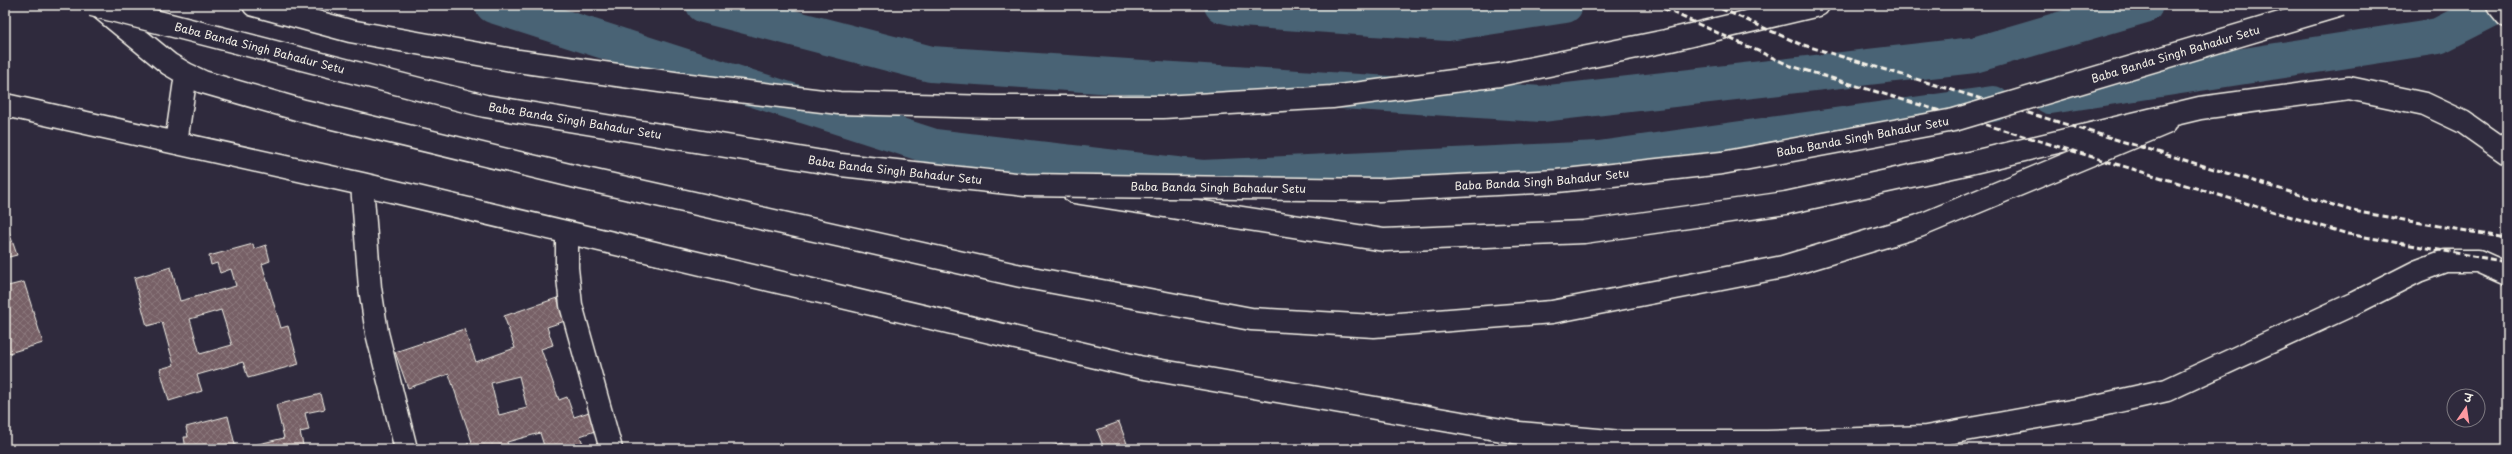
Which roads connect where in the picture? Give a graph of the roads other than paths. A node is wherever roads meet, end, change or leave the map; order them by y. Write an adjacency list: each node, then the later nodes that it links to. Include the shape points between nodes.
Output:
1 (92, 5): 14 (main road, Baba Banda Singh Bahadur Setu, bridge, via 485,106 841,165)
2 (97, 5): 8 (main road, via 169,64)
3 (254, 5): 4 (main road, via 350,31 518,61 681,84 839,103 993,107 1163,106 1332,97 1499,75 1666,41)
4 (1818, 5)
5 (2341, 5): 14 (main road, Baba Banda Singh Bahadur Setu, bridge, via 1954,120 1722,163 1557,181 1379,190)
6 (2498, 5): 7 (main road)
7 (2507, 16)
8 (186, 74): 10 (main road, via 203,82 304,111 581,178 1021,276 1251,319 1374,326 1552,312 1783,267 1919,226); 11 (main road)
9 (5, 105): 11 (main road)
10 (2200, 108): 12 (main road, via 2349,88 2425,104 2463,122); 14 (main road, bridge, via 1961,165 1786,203 1584,232 1384,240)
11 (176, 143): 13 (main road)
12 (2507, 153)
13 (362, 184): 15 (main road); 17 (main road, via 370,288 377,333)
14 (1025, 185)
15 (566, 233): 16 (main road, via 1139,368 1519,433 1621,442 1767,442 1926,437 2088,408 2167,390 2355,303 2418,270 2445,261 2478,261); 18 (main road, via 571,305)
16 (2507, 274)
17 (406, 449)
18 (611, 449)

